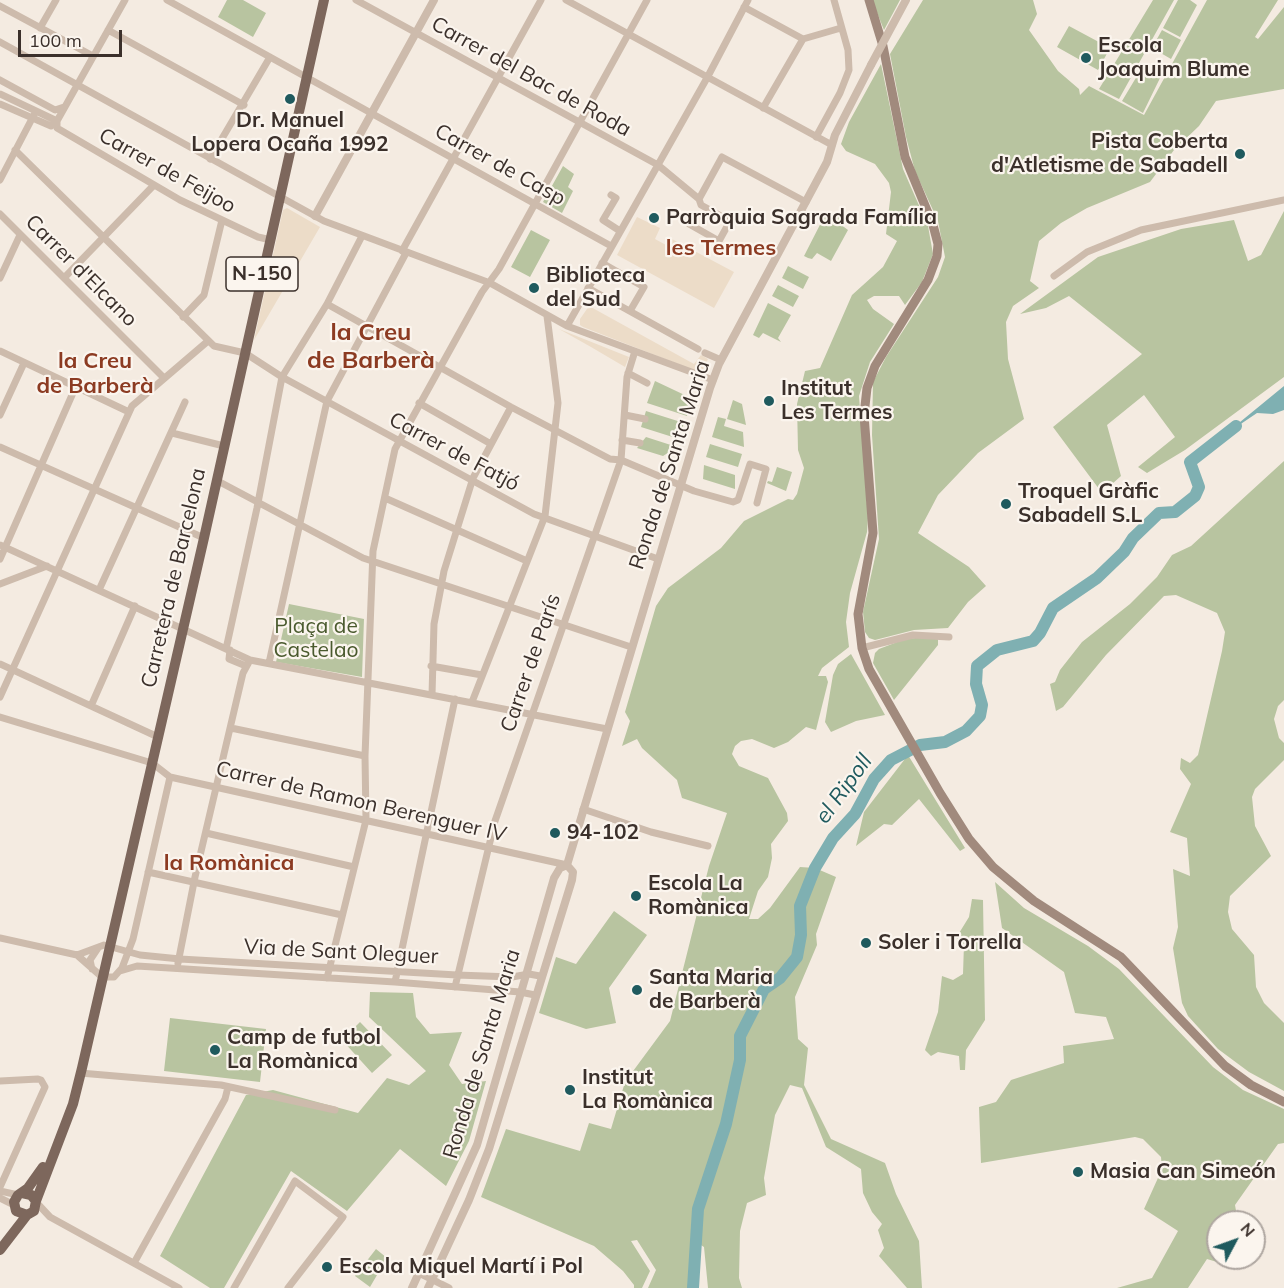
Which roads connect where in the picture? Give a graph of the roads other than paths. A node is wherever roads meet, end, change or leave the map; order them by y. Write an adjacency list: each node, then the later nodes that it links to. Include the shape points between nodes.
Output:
1 (56, 0): 16 (street)
2 (125, 0): 18 (street)
3 (166, 0): 13 (street, Carrer de Casp)
4 (324, 0): 25 (main road, Carretera de Barcelona / N-150)
5 (356, 0): 19 (street, Carrer del Bac de Roda)
6 (434, 0): 19 (street)
7 (541, 0): 26 (street)
8 (566, 0): 20 (street)
9 (647, 0): 20 (street)
10 (834, 0): 17 (street)
11 (869, 0): 136 (main road, via 883,46 905,157 938,244 928,280 875,366 867,388 864,415 873,533 859,606)
12 (906, 0): 40 (street, Ronda de Santa Maria, bridge)
13 (180, 3): 24 (street, Carrer de Casp)
14 (746, 4): 21 (street); 27 (street)
15 (0, 6): 16 (street)
16 (40, 28): 23 (street)
17 (842, 28): 21 (street); 39 (street, via 849,59 846,80)
18 (108, 30): 23 (street); 32 (street)
19 (415, 32): 26 (street, Carrer del Bac de Roda); 35 (street)
20 (629, 36): 27 (street); 38 (street)
21 (803, 39): 34 (street)
22 (0, 42): 29 (street)
23 (93, 57): 29 (street)
24 (270, 57): 25 (street, Carrer de Casp); 32 (street)
25 (307, 77): 35 (street, Carrer de Casp); 48 (main road, Carretera de Barcelona / N-150)
26 (497, 77): 38 (street, Carrer del Bac de Roda); 42 (street)
27 (707, 78): 34 (street); 44 (street)
28 (0, 80): 33 (street)
29 (77, 85): 33 (street); 43 (street)
30 (0, 94): 36 (street)
31 (0, 104): 36 (street)
32 (244, 105): 43 (street)
33 (62, 108): 37 (street)
34 (763, 108): 39 (street)
35 (373, 113): 42 (street, Carrer de Casp); 54 (street)
36 (33, 114): 37 (street, via 51,126); 41 (street)
37 (57, 120): 46 (street, Carrer de Feijoo, via 57,128)
38 (580, 123): 44 (street, Carrer del Bac de Roda); 51 (street)
39 (816, 137): 40 (street)
40 (832, 145): 52 (street, Ronda de Santa Maria)
41 (15, 150): 45 (street); 60 (street)
42 (452, 158): 51 (street, Carrer de Casp); 63 (street)
43 (210, 159): 48 (street)
44 (658, 165): 49 (street, Carrer del Bac de Roda); 57 (street)
45 (0, 180)
46 (154, 185): 55 (street, Carrer de Feijoo); 60 (street)
47 (611, 195): 57 (street, via 616,198 603,220)
48 (280, 196): 54 (street); 61 (main road, Carretera de Barcelona / N-150)
49 (699, 200): 52 (street, via 722,157); 56 (street, Carrer del Bac de Roda, via 701,205 730,221 719,241)
50 (1284, 200): 65 (street, via 1141,230 1087,252)
51 (534, 202): 62 (street, Carrer de Casp); 68 (street)
52 (806, 202): 80 (street, Ronda de Santa Maria)
53 (0, 214): 58 (street, Carrer d'Elcano)
54 (315, 216): 59 (street)
55 (222, 220): 61 (street, Carrer de Feijoo); 73 (street, via 204,295)
56 (689, 224)
57 (620, 231): 62 (street)
58 (20, 235): 66 (street); 67 (street, Carrer d'Elcano)
59 (362, 236): 63 (street); 70 (street)
60 (104, 237): 67 (street); 73 (street)
61 (271, 240): 79 (main road, Carretera de Barcelona / N-150)
62 (611, 246): 64 (street)
63 (404, 252): 68 (street); 74 (street)
64 (602, 263): 69 (street); 71 (street, via 644,287)
65 (1054, 276)
66 (0, 278)
67 (64, 278): 85 (street, Carrer d'Elcano)
68 (490, 283): 72 (street); 82 (street)
69 (588, 288): 71 (street); 75 (street)
70 (327, 304): 74 (street); 84 (street)
71 (630, 311): 80 (street)
72 (547, 316): 75 (street); 97 (street, via 558,403)
73 (183, 317): 76 (street)
74 (367, 326): 82 (street); 89 (street)
75 (567, 326): 78 (street)
76 (208, 341): 79 (street); 85 (street)
77 (0, 351): 81 (street)
78 (635, 351): 83 (street, Carrer de París); 86 (street)
79 (245, 353): 84 (street, Carrer de Fatjó); 103 (main road, Carretera de Barcelona / N-150)
80 (721, 360): 86 (street, Ronda de Santa Maria)
81 (24, 363): 88 (street); 94 (street)
82 (441, 367): 91 (street); 92 (street)
83 (628, 372): 87 (street); 95 (street, Carrer de París)
84 (282, 377): 89 (street, Carrer de Fatjó); 112 (street)
85 (164, 378): 93 (street)
86 (713, 380): 109 (street, Ronda de Santa Maria)
87 (647, 383)
88 (76, 386): 93 (street); 106 (street)
89 (327, 401): 100 (street, Carrer de Fatjó); 116 (street)
90 (185, 402): 98 (street)
91 (419, 403): 100 (street); 102 (street)
92 (511, 407): 97 (street); 102 (street)
93 (129, 412): 110 (street)
94 (0, 415)
95 (625, 415): 96 (street); 99 (street, Carrer de París)
96 (645, 420)
97 (554, 430): 105 (street, via 610,459); 115 (street)
98 (172, 433): 103 (street); 114 (street)
99 (622, 440): 101 (street); 105 (street, Carrer de París)
100 (399, 441): 107 (street, Carrer de Fatjó); 111 (street)
101 (640, 443)
102 (491, 444): 107 (street)
103 (224, 446): 108 (main road, Carretera de Barcelona / N-150)
104 (0, 447): 106 (street)
105 (621, 460): 109 (street); 118 (street, Carrer de París)
106 (40, 466): 110 (street); 120 (street)
107 (473, 478): 115 (street, Carrer de Fatjó, via 534,514); 117 (street)
108 (216, 480): 112 (street); 119 (main road, Carretera de Barcelona / N-150)
109 (681, 484): 113 (street, via 733,502 738,500 750,464 766,469); 122 (street, Ronda de Santa Maria)
110 (94, 490): 114 (street); 126 (street)
111 (385, 498): 117 (street); 123 (street)
112 (258, 502): 116 (street); 137 (street)
113 (757, 503)
114 (137, 508): 119 (street); 129 (street)
115 (545, 516): 118 (street, Carrer de Fatjó); 124 (street)
116 (298, 525): 123 (street); 139 (street)
117 (457, 530): 124 (street); 127 (street)
118 (594, 536): 122 (street, Carrer de Fatjó); 132 (street, Carrer de París)
119 (204, 538): 133 (main road, Carretera de Barcelona / N-150)
120 (2, 546): 121 (street); 125 (street)
121 (0, 559)
122 (658, 559): 135 (street, Ronda de Santa Maria)
123 (373, 561): 127 (street); 144 (street)
124 (527, 561): 131 (street)
125 (47, 566): 126 (street); 128 (street)
126 (58, 573): 129 (street); 142 (street)
127 (443, 583): 131 (street); 141 (street, via 434,624)
128 (0, 585)
129 (99, 590): 130 (street)
130 (135, 606): 133 (street); 149 (street)
131 (509, 607): 132 (street); 143 (street)
132 (561, 625): 135 (street); 150 (street, Carrer de París)
133 (183, 628): 137 (street); 154 (main road, Carretera de Barcelona / N-150)
134 (949, 637): 136 (street, via 913,635)
135 (631, 647): 153 (street, Ronda de Santa Maria)
136 (862, 648): 195 (main road, via 877,686 980,853 1034,902 1121,957 1226,1066)
137 (228, 650): 138 (street)
138 (248, 663): 139 (street); 152 (street)
139 (268, 663): 144 (street)
140 (0, 664): 142 (street)
141 (431, 666): 143 (street); 145 (street)
142 (11, 669): 146 (street); 149 (street)
143 (482, 675): 148 (street)
144 (370, 683): 145 (street); 155 (street)
145 (432, 695): 147 (street)
146 (0, 698)
147 (455, 699): 148 (street); 162 (street)
148 (471, 702): 150 (street)
149 (91, 706): 154 (street)
150 (531, 713): 153 (street); 164 (street, Carrer de París)
151 (0, 717): 156 (street)
152 (231, 728): 155 (street); 158 (street)
153 (607, 729): 159 (street, Ronda de Santa Maria)
154 (158, 737): 156 (main road, Carretera de Barcelona / N-150)
155 (365, 756): 160 (street)
156 (152, 763): 157 (street, Carrer de Ramon Berenguer IV); 171 (main road, Carretera de Barcelona / N-150)
157 (170, 777): 158 (street, Carrer de Ramon Berenguer IV); 167 (street)
158 (217, 786): 160 (street, Carrer de Ramon Berenguer IV); 161 (street)
159 (583, 810): 163 (street); 165 (street, Ronda de Santa Maria)
160 (366, 820): 162 (street, Carrer de Ramon Berenguer IV); 166 (street)
161 (206, 833): 166 (street); 168 (street)
162 (425, 835): 164 (street, Carrer de Ramon Berenguer IV); 181 (street)
163 (708, 846)
164 (488, 849): 165 (street, Carrer de Ramon Berenguer IV); 183 (street, Carrer de París)
165 (567, 865): 184 (street, Ronda de Santa Maria, via 555,875); 185 (street, Ronda de Santa Maria, via 573,872 572,880)
166 (354, 867): 169 (street)
167 (148, 872): 168 (street); 172 (street)
168 (195, 883): 169 (street); 175 (street)
169 (342, 915): 178 (street)
170 (0, 938): 173 (street)
171 (108, 947): 172 (street, Via de Sant Oleguer); 173 (street); 176 (street); 179 (street, via 90,960); 186 (main road, Carretera de Barcelona / N-150)
172 (127, 951): 174 (street, Via de Sant Oleguer); 176 (street)
173 (77, 955): 179 (street)
174 (140, 955): 175 (street, Via de Sant Oleguer); 177 (street, via 134,958)
175 (180, 959): 178 (street, Via de Sant Oleguer); 180 (street)
176 (123, 960): 182 (street)
177 (137, 966): 180 (street, Via de Sant Oleguer); 182 (street, Via de Sant Oleguer)
178 (329, 968): 181 (street, Via de Sant Oleguer); 187 (street)
179 (92, 969): 186 (street)
180 (177, 969): 187 (street, Via de Sant Oleguer)
181 (396, 970): 183 (street, Via de Sant Oleguer); 188 (street)
182 (120, 972): 186 (street, Via de Sant Oleguer, via 110,978)
183 (457, 975): 184 (street, Via de Sant Oleguer); 189 (street, Carrer de París)
184 (526, 975): 185 (street, Via de Sant Oleguer); 190 (street, Ronda de Santa Maria)
185 (540, 976): 191 (street, Ronda de Santa Maria)
186 (102, 977): 192 (main road, Carretera de Barcelona / N-150)
187 (327, 978): 188 (street, Via de Sant Oleguer)
188 (395, 982): 189 (street, Via de Sant Oleguer)
189 (455, 987): 190 (street, Via de Sant Oleguer)
190 (520, 992): 191 (street, Via de Sant Oleguer); 206 (street, Ronda de Santa Maria, via 477,1145)
191 (535, 995): 207 (street, Ronda de Santa Maria, via 489,1149)
192 (81, 1073): 194 (street); 197 (main road, Carretera de Barcelona / N-150)
193 (0, 1081): 198 (street, via 38,1079 45,1087)
194 (228, 1087): 196 (street); 205 (street, via 225,1099)
195 (1284, 1102)
196 (334, 1110)
197 (50, 1161): 200 (main road, Carretera de Barcelona / N-150); 201 (main road, Carretera de Barcelona / N-150)
198 (0, 1189): 200 (street)
199 (0, 1198): 200 (street)
200 (17, 1200): 201 (main road, via 31,1195); 202 (main road, via 18,1214); 204 (main road, Carretera de Barcelona / N-150)
201 (36, 1202): 202 (main road, N-150); 203 (street)
202 (29, 1215): 203 (street); 204 (main road, Carretera de Barcelona / N-150)
203 (47, 1215): 205 (street)
204 (0, 1250)
205 (134, 1263): 208 (street)
206 (419, 1273): 207 (street); 211 (street, Ronda de Santa Maria)
207 (430, 1284): 212 (street)
208 (179, 1288)
209 (234, 1288): 210 (street, via 295,1181 343,1217)
210 (288, 1288)
211 (412, 1288)
212 (449, 1288)

